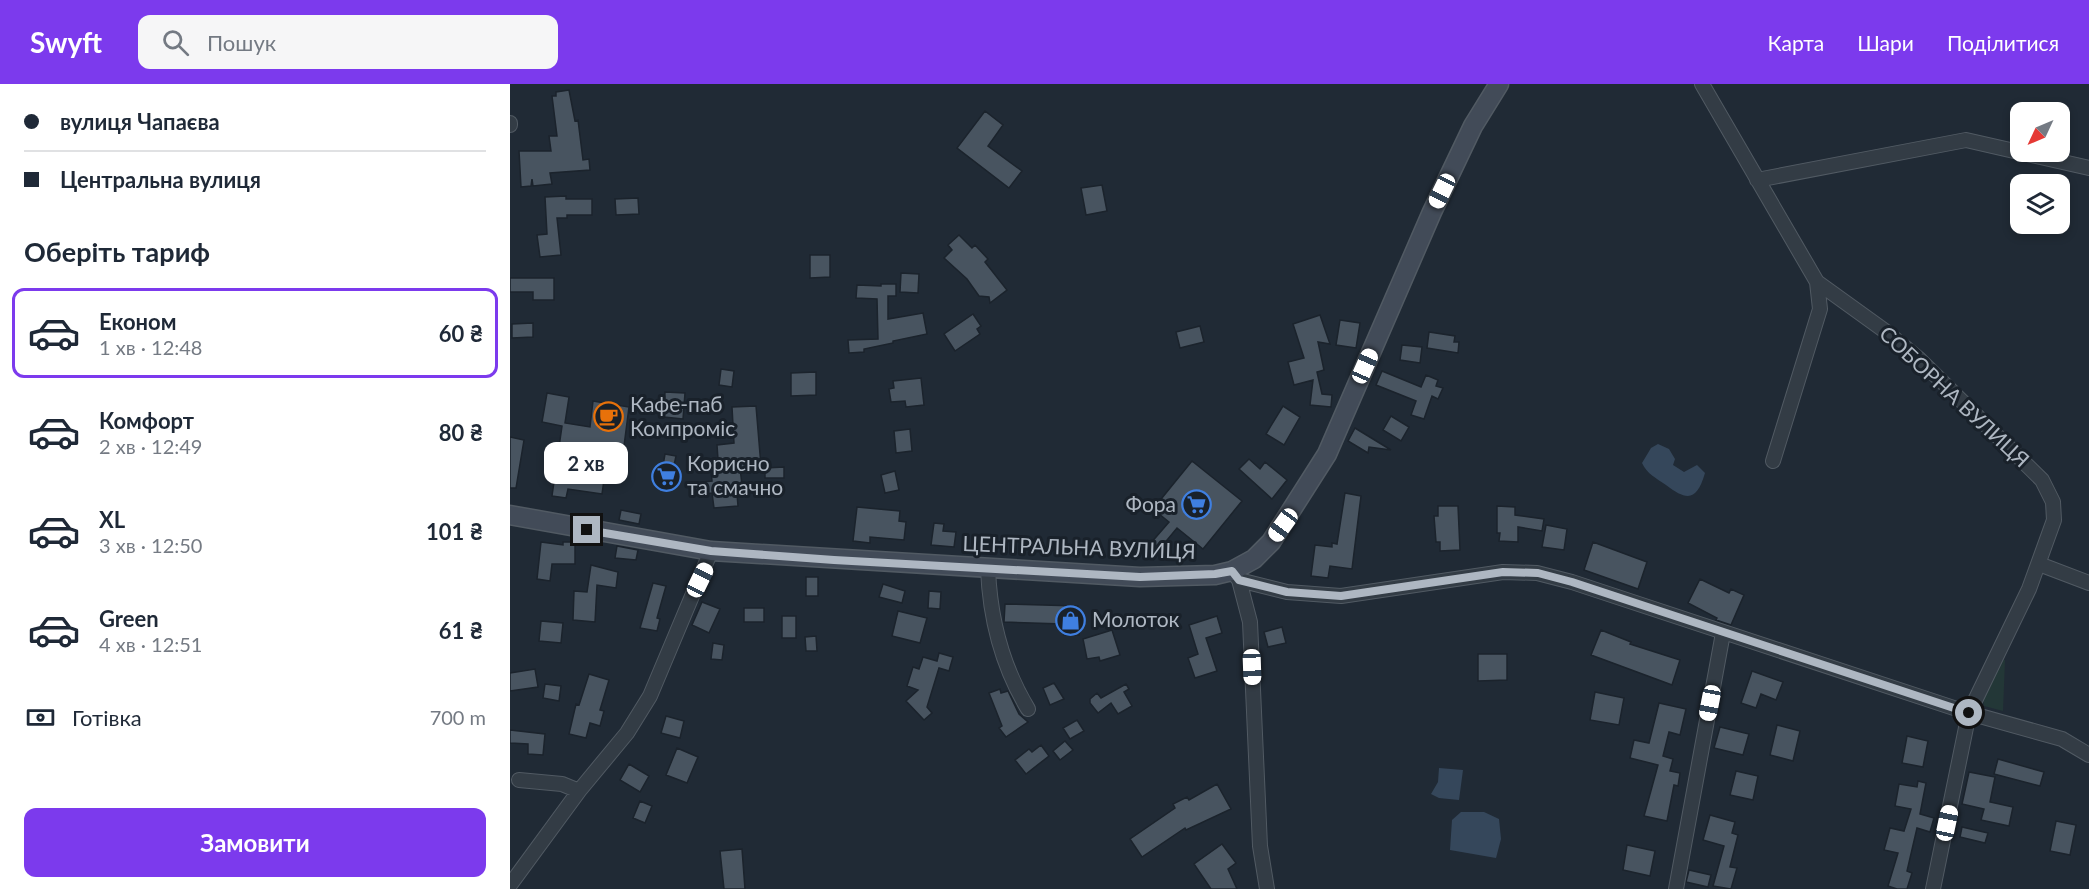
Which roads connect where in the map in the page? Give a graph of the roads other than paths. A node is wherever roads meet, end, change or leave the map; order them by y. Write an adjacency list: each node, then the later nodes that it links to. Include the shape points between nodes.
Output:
1 (1499, 84): 11 (street, ЦЕНТРАЛЬНА ВУЛИЦЯ, via 1473,126 1432,212 1327,454 1271,542)
2 (1702, 84): 4 (street, СОБОРНА ВУЛИЦЯ)
3 (2089, 168): 4 (street, via 1966,140)
4 (1757, 180): 5 (street, СОБОРНА ВУЛИЦЯ)
5 (1817, 282): 6 (street, via 1820,309); 9 (street, СОБОРНА ВУЛИЦЯ, via 1918,359 2042,480 2053,502 2054,520)
6 (1773, 461)
7 (510, 515): 8 (street, ЦЕНТРАЛЬНА ВУЛИЦЯ)
8 (711, 551): 10 (street, ЦЕНТРАЛЬНА ВУЛИЦЯ); 18 (street, via 650,696 627,733)
9 (2039, 564): 12 (street); 15 (street, СОБОРНА ВУЛИЦЯ)
10 (988, 569): 11 (street, ЦЕНТРАЛЬНА ВУЛИЦЯ, via 1140,577); 14 (street, via 996,635 1007,668)
11 (1236, 575): 13 (street, via 1287,592 1341,596 1503,572 1538,573); 20 (street, via 1250,622 1260,846)
12 (2089, 583)
13 (1723, 633): 15 (street); 21 (street)
14 (1028, 709)
15 (1969, 713): 16 (street, via 2062,739); 22 (street, СОБОРНА ВУЛИЦЯ)
16 (2089, 755)
17 (519, 780): 18 (street, via 562,784)
18 (579, 791): 19 (street)
19 (510, 885)
20 (1267, 889)
21 (1676, 889)
22 (1933, 889)

